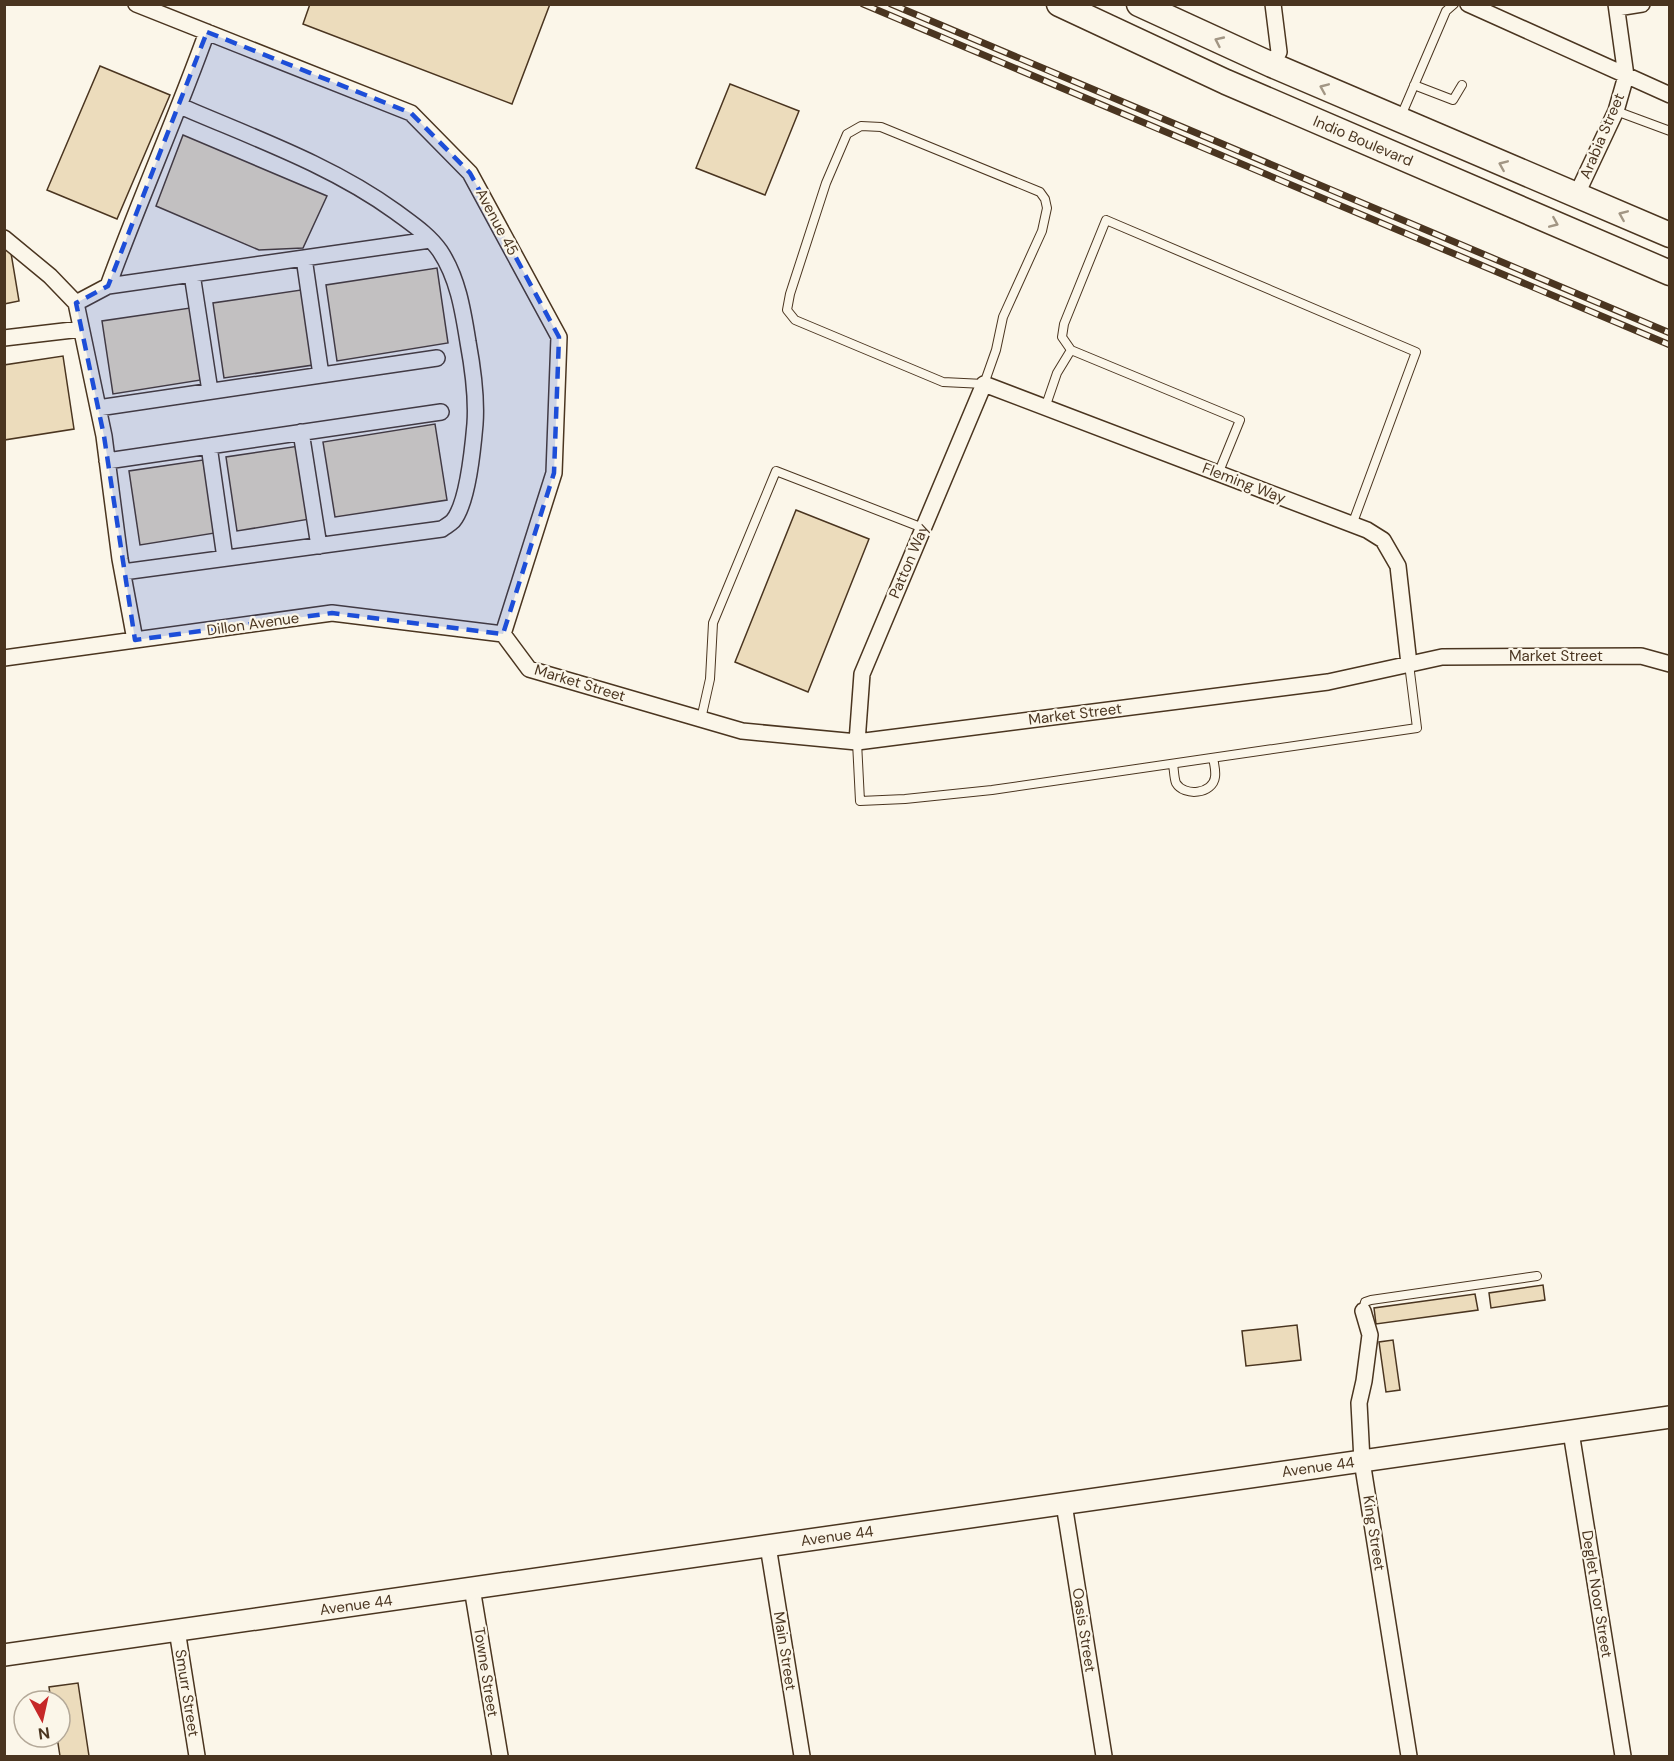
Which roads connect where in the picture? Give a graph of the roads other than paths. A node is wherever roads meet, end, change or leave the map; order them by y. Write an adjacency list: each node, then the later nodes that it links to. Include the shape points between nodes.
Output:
1 (136, 4): 10 (street, Avenue 45)
2 (1059, 4): 9 (main road, Indio Boulevard)
3 (1139, 4): 11 (main road, one-way to 3)
4 (1273, 4): 11 (street, via 1279,52)
5 (1454, 4): 13 (lane, via 1446,11)
6 (1468, 4): 12 (street)
7 (1642, 4): 8 (street)
8 (1616, 6): 12 (street, Arabia Street)
9 (1095, 21): 11 (main road, via 1149,32 1233,69 1253,72); 18 (main road, Indio Boulevard)
10 (207, 32): 16 (street); 51 (street, Avenue 45, via 411,113 470,172 559,337 554,473)
11 (1272, 65): 18 (main road, via 1286,93); 19 (main road, one-way to 11)
12 (1626, 76): 15 (street); 17 (street, Arabia Street)
13 (1414, 85): 14 (lane, via 1454,100); 19 (lane)
14 (1462, 85)
15 (1670, 94)
16 (180, 106): 25 (street, via 368,192); 30 (street)
17 (1616, 111): 20 (lane); 22 (street, Arabia Street)
18 (1311, 118): 21 (main road, Indio Boulevard)
19 (1400, 120): 22 (main road, one-way to 19)
20 (1670, 131)
21 (1402, 158): 22 (main road, via 1451,165 1533,200 1555,201); 26 (main road, Indio Boulevard, one-way to 26)
22 (1576, 196): 23 (main road, one-way to 22); 26 (main road, via 1578,214)
23 (1670, 235)
24 (4, 238): 31 (street, via 51,276)
25 (430, 240): 27 (street); 48 (street, via 451,272 460,300 475,382 475,429 466,491 454,520 442,529)
26 (1600, 243): 28 (main road, Indio Boulevard)
27 (304, 258): 29 (street); 36 (street)
28 (1670, 273)
29 (192, 274): 30 (street); 38 (street)
30 (108, 286): 31 (street)
31 (76, 303): 32 (street)
32 (81, 329): 33 (street); 39 (street)
33 (4, 338)
34 (1071, 350): 40 (lane, via 1057,373); 45 (lane, via 1240,420); 46 (lane, via 1062,337 1064,324 1106,220 1416,352)
35 (437, 358): 36 (street)
36 (321, 375): 38 (street)
37 (984, 384): 37 (lane, via 943,382 795,320 787,310 826,183 847,134 861,126 881,127 1040,192 1046,199 1042,231 1003,317); 40 (street, Fleming Way); 47 (street, Patton Way)
38 (210, 391): 39 (street)
39 (98, 408): 44 (street)
40 (1046, 408): 45 (street, Fleming Way)
41 (441, 412): 42 (street)
42 (302, 432): 43 (street); 48 (street)
43 (209, 446): 44 (street); 49 (street)
44 (107, 461): 50 (street)
45 (1218, 474): 46 (street, Fleming Way)
46 (1352, 525): 54 (street, Fleming Way, via 1383,540 1398,566)
47 (923, 528): 56 (lane, via 776,471 713,623 710,679); 57 (street, Patton Way, via 861,674)
48 (319, 546): 49 (street)
49 (225, 558): 50 (street)
50 (123, 572): 52 (street)
51 (503, 634): 52 (street, Dillon Avenue, via 332,613); 56 (street, Market Street, via 529,669)
52 (135, 640): 53 (street, Dillon Avenue)
53 (4, 658)
54 (1409, 664): 55 (street, Market Street, via 1442,657 1641,656); 57 (street, Market Street, via 1328,682); 58 (lane, via 1417,728)
55 (1670, 664)
56 (701, 719): 57 (street, Market Street, via 742,730)
57 (857, 742): 59 (lane, via 860,801 992,790)
58 (1213, 758): 59 (lane); 59 (lane, via 1216,778 1202,791 1193,792 1176,783)
59 (1173, 764)
60 (1537, 1276): 61 (lane, via 1371,1299 1365,1302)
61 (1364, 1311): 64 (street, King Street, via 1370,1335 1359,1402)
62 (1670, 1418): 63 (street, Avenue 44)
63 (1570, 1432): 64 (street, Avenue 44); 75 (street, Deglet Noor Street)
64 (1362, 1461): 65 (street, Avenue 44); 74 (street, King Street)
65 (1064, 1504): 66 (street, Avenue 44); 73 (street, Oasis Street)
66 (768, 1546): 67 (street, Avenue 44); 72 (street, Main Street)
67 (472, 1588): 68 (street, Avenue 44); 71 (street, Towne Street)
68 (177, 1630): 69 (street, Avenue 44); 70 (street, Smurr Street)
69 (4, 1654)
70 (197, 1756)
71 (500, 1756)
72 (802, 1756)
73 (1104, 1756)
74 (1409, 1756)
75 (1623, 1756)

